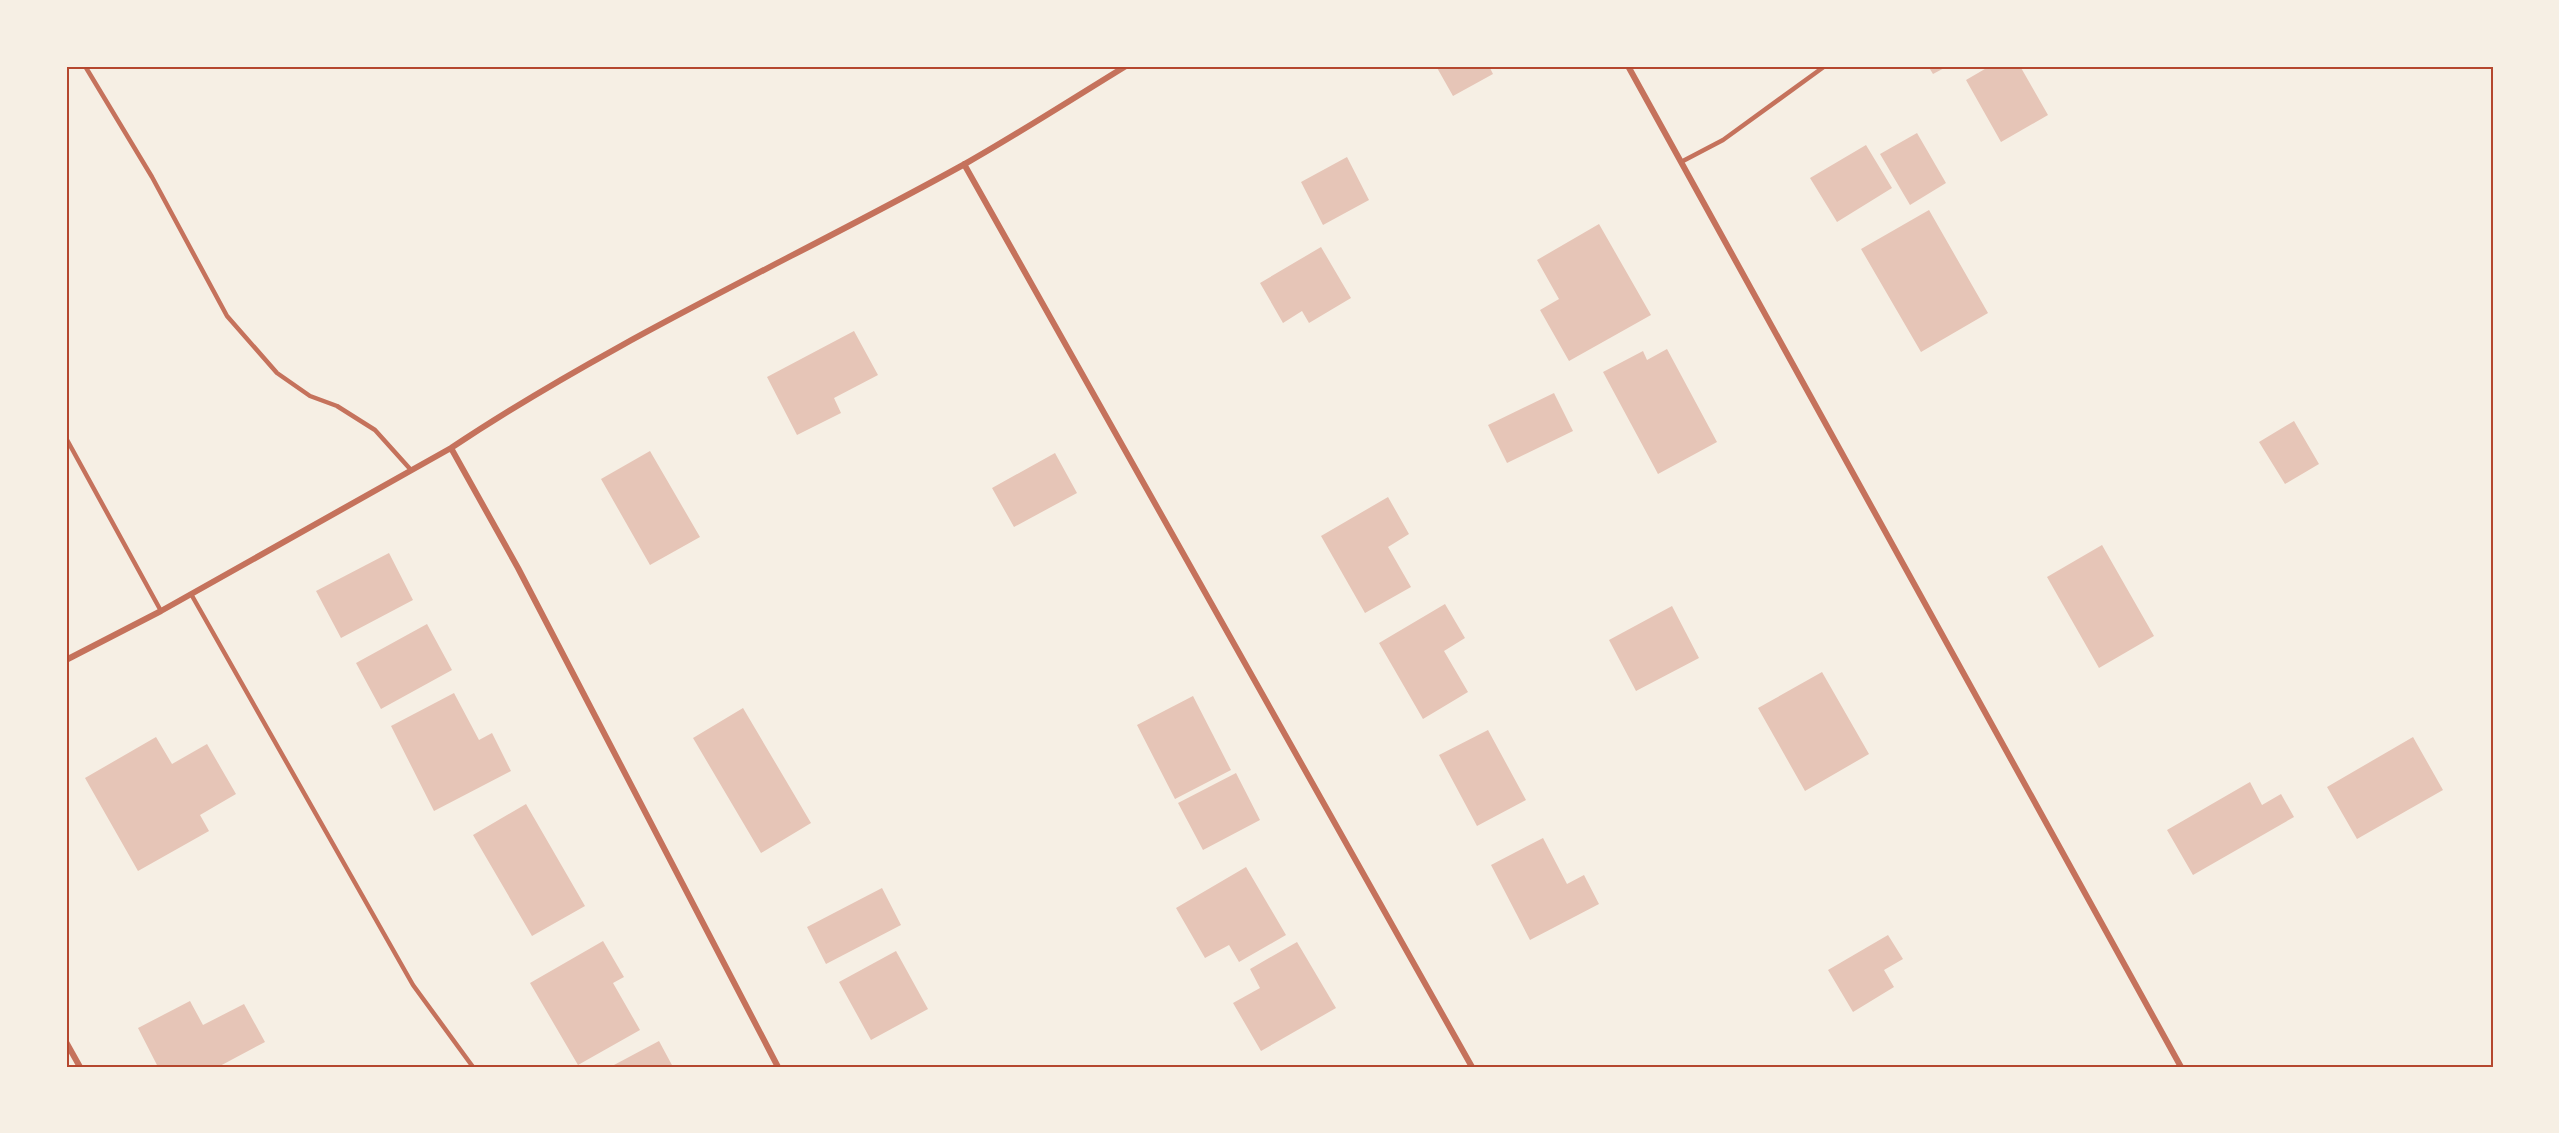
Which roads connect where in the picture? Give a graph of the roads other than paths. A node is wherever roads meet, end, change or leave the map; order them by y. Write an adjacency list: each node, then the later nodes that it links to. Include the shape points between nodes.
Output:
1 (85, 66): 9 (lane, via 152,177 227,316 277,373 310,396 337,406 375,430)
2 (1126, 66): 6 (street)
3 (1628, 66): 5 (street)
4 (1826, 66): 5 (lane, via 1723,140)
5 (1681, 162): 18 (street)
6 (964, 164): 8 (street, via 652,329); 17 (street)
7 (66, 438): 11 (lane)
8 (451, 448): 9 (street); 16 (street, via 518,568)
9 (411, 470): 10 (street)
10 (191, 594): 11 (street); 15 (lane, via 413,986)
11 (161, 610): 12 (street)
12 (66, 660)
13 (66, 1042): 14 (street)
14 (80, 1067)
15 (473, 1067)
16 (778, 1067)
17 (1472, 1067)
18 (2181, 1067)

